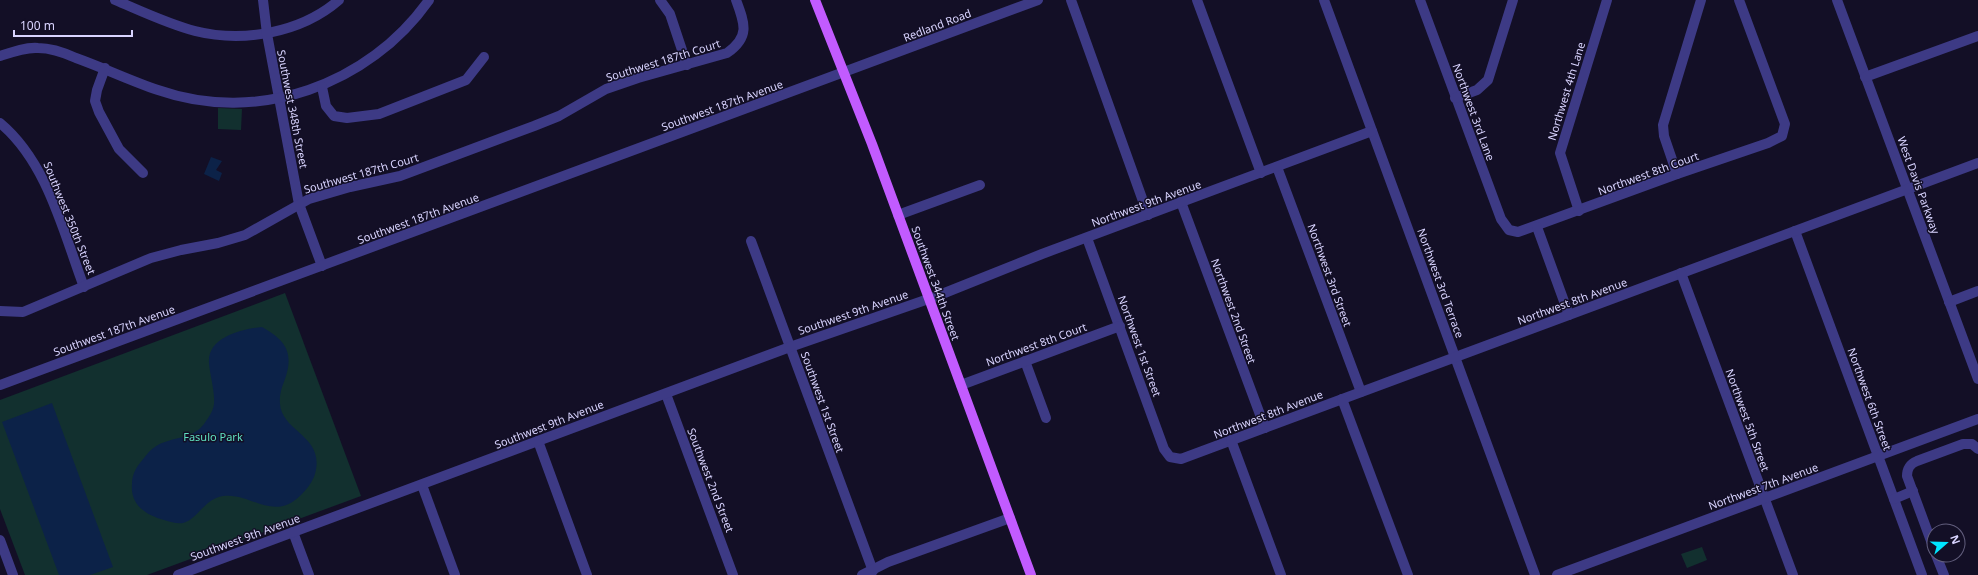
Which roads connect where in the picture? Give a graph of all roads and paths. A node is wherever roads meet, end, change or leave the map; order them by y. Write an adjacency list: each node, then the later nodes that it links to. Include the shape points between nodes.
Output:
1 (115, 0): 18 (street, via 195,31 226,36)
2 (263, 0): 18 (street, Southwest 348th Street)
3 (339, 0): 18 (street, via 295,25)
4 (429, 0): 26 (street, via 401,35 383,51 345,76)
5 (660, 0): 22 (street, via 670,14)
6 (736, 0): 22 (street, Southwest 187th Court, via 742,16 744,34 738,45 727,53)
7 (815, 0): 24 (main road, Southwest 344th Street)
8 (1038, 0): 24 (street, Redland Road)
9 (1071, 0): 42 (street)
10 (1197, 0): 34 (street)
11 (1324, 0): 30 (street, Northwest 3rd Terrace)
12 (1420, 0): 28 (street, Northwest 3rd Lane)
13 (1513, 0): 28 (street, via 1488,80 1477,90)
14 (1607, 0): 40 (street, Northwest 4th Lane, via 1560,153)
15 (1701, 0): 35 (street, via 1663,126)
16 (1739, 0): 35 (street, Northwest 8th Court, via 1784,124 1782,136)
17 (1837, 0): 25 (street, West Davis Parkway)
18 (267, 34): 27 (street, Southwest 348th Street)
19 (1978, 36): 25 (street)
20 (0, 56): 23 (street, via 13,51 38,48 60,52)
21 (484, 57): 26 (street, via 466,80 379,114 347,118 334,116 326,106)
22 (687, 66): 39 (street, Southwest 187th Court, via 606,89 559,116 400,176 319,195)
23 (105, 68): 27 (street, via 159,90 202,101 238,103); 33 (street, via 95,101 119,149)
24 (844, 72): 41 (main road, Southwest 344th Street); 48 (street, Southwest 187th Avenue)
25 (1865, 77): 37 (street, West Davis Parkway)
26 (322, 86): 27 (street)
27 (280, 98): 39 (street, Southwest 348th Street)
28 (1455, 98): 44 (street, Northwest 3rd Lane, via 1501,219)
29 (0, 123): 50 (street, Southwest 350th Street, via 20,141 33,160 47,189)
30 (1372, 131): 32 (street, Northwest 9th Avenue); 58 (street, Northwest 3rd Terrace)
31 (1978, 163): 37 (street, Northwest 8th Avenue)
32 (1277, 167): 34 (street, Northwest 9th Avenue); 63 (street, Northwest 3rd Street)
33 (143, 173)
34 (1261, 173): 38 (street, Northwest 9th Avenue)
35 (1677, 174): 40 (street, Northwest 8th Court)
36 (980, 185): 41 (street)
37 (1907, 189): 45 (street, Northwest 8th Avenue); 53 (street, West Davis Parkway)
38 (1181, 202): 42 (street, Northwest 9th Avenue); 68 (street, Northwest 2nd Street)
39 (299, 204): 48 (street, Southwest 348th Street); 50 (street, Southwest 187th Court, via 245,235 151,258)
40 (1580, 211): 43 (street, Northwest 8th Court)
41 (898, 215): 52 (main road, Southwest 344th Street)
42 (1148, 215): 46 (street, Northwest 9th Avenue)
43 (1537, 227): 44 (street, Northwest 8th Court, via 1518,232); 55 (street)
44 (1509, 230)
45 (1795, 231): 49 (street, Northwest 8th Avenue); 72 (street, Northwest 6th Street)
46 (1087, 238): 52 (street, Northwest 9th Avenue); 56 (street, Northwest 1st Street)
47 (751, 241): 57 (street, Southwest 1st Street)
48 (322, 266): 61 (street, Southwest 187th Avenue)
49 (1681, 273): 55 (street, Northwest 8th Avenue); 76 (street, Northwest 5th Street)
50 (84, 287): 54 (street, Southwest 187th Court, via 23,312)
51 (1978, 291): 53 (street)
52 (929, 298): 57 (street, Southwest 9th Avenue); 62 (main road, Southwest 344th Street)
53 (1949, 302): 60 (street, West Davis Parkway)
54 (0, 312)
55 (1569, 315): 58 (street, Northwest 8th Avenue)
56 (1120, 326): 59 (street, Northwest 8th Court); 73 (street, Northwest 1st Street, via 1164,449)
57 (790, 347): 64 (street, Southwest 9th Avenue); 83 (street, Southwest 1st Street)
58 (1456, 357): 63 (street, Northwest 8th Avenue); 94 (street, Northwest 3rd Terrace)
59 (1025, 361): 62 (street, Northwest 8th Court); 66 (street)
60 (1978, 379)
61 (0, 385)
62 (961, 385): 78 (main road, Southwest 344th Street)
63 (1360, 392): 65 (street, Northwest 8th Avenue)
64 (666, 394): 70 (street, Southwest 9th Avenue); 89 (street, Southwest 2nd Street)
65 (1342, 399): 68 (street, Northwest 8th Avenue); 93 (street)
66 (1046, 418)
67 (1978, 420): 72 (street, Northwest 7th Avenue)
68 (1265, 428): 69 (street, Northwest 8th Avenue)
69 (1231, 440): 73 (street, Northwest 8th Avenue, via 1184,458); 92 (street)
70 (538, 441): 74 (street, Southwest 9th Avenue); 88 (street)
71 (1978, 449): 75 (street, via 1972,444 1964,444 1911,464 1907,476)
72 (1878, 456): 76 (street, Northwest 7th Avenue); 77 (street, Northwest 6th Street)
73 (1174, 459)
74 (422, 485): 80 (street, Southwest 9th Avenue); 87 (street)
75 (1913, 491): 77 (street); 79 (street)
76 (1765, 498): 95 (street, Northwest 7th Avenue); 96 (street, Northwest 5th Street)
77 (1894, 499): 97 (street, Northwest 6th Street)
78 (1010, 518): 83 (street, via 888,562); 91 (main road, Southwest 344th Street)
79 (1926, 527)
80 (293, 532): 85 (street, Southwest 9th Avenue); 86 (street)
81 (0, 540): 84 (street)
82 (1939, 563): 98 (street)
83 (873, 571): 90 (street)
84 (13, 575)
85 (178, 575)
86 (309, 575)
87 (455, 575)
88 (587, 575)
89 (734, 575)
90 (862, 575)
91 (1031, 575)
92 (1281, 575)
93 (1408, 575)
94 (1535, 575)
95 (1557, 575)
96 (1793, 575)
97 (1922, 575)
98 (1944, 575)

